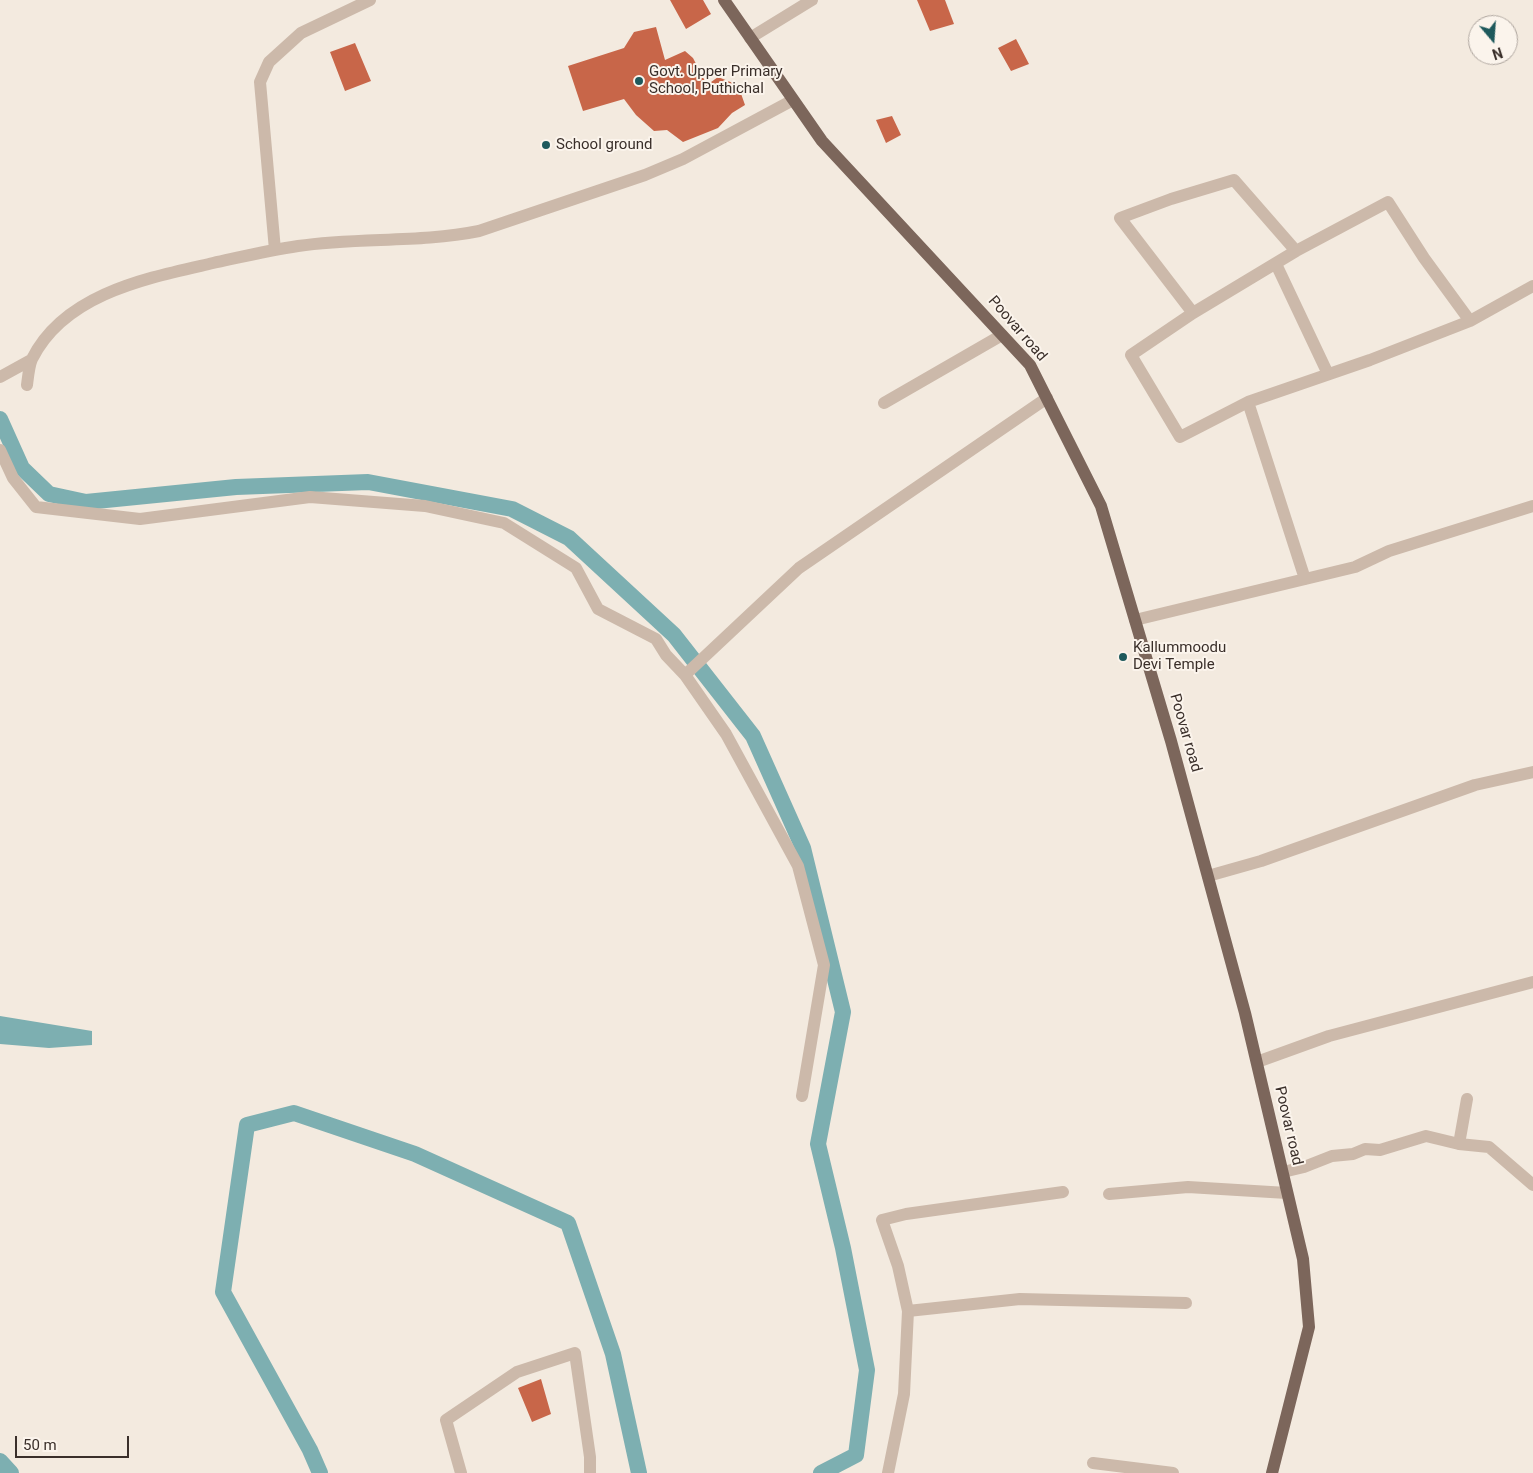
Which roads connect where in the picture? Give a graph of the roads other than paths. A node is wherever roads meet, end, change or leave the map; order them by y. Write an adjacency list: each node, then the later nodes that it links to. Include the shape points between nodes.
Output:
1 (370, 0): 6 (street, via 301,33 269,62 260,82)
2 (724, 0): 4 (main road, Poovar road)
3 (812, 0): 4 (street)
4 (750, 38): 5 (main road, Poovar road)
5 (793, 100): 6 (street, via 683,159 645,175 479,231 454,236 299,245); 12 (main road, Poovar road, via 822,141)
6 (275, 250): 13 (street, via 159,275 89,301 72,312)
7 (1296, 251): 8 (street); 10 (street, via 1234,180 1120,218); 11 (street, via 1388,202)
8 (1276, 264): 10 (street); 14 (street)
9 (1533, 286): 11 (street)
10 (1193, 313): 18 (street, via 1131,355 1180,437)
11 (1470, 321): 14 (street)
12 (1002, 335): 17 (main road, Poovar road, via 1030,365); 19 (street)
13 (31, 360): 15 (street); 16 (street)
14 (1328, 374): 18 (street)
15 (0, 377)
16 (27, 385)
17 (1047, 398): 23 (main road, Poovar road, via 1101,506); 24 (street, via 799,568)
18 (1248, 402): 22 (street)
19 (884, 403)
20 (0, 450): 24 (street, via 13,478 36,507 140,519 310,497 425,506 504,523 576,568 598,608 656,639 666,655)
21 (1533, 506): 22 (street, via 1389,551 1355,567)
22 (1305, 579): 23 (street)
23 (1135, 620): 26 (main road, Poovar road)
24 (686, 674): 29 (street, via 726,734 798,866 824,965)
25 (1533, 772): 26 (street, via 1474,785 1261,861)
26 (1208, 876): 28 (main road, Poovar road)
27 (1533, 982): 28 (street, via 1329,1036)
28 (1257, 1062): 32 (main road, Poovar road)
29 (802, 1096)
30 (1466, 1099): 31 (street)
31 (1459, 1144): 32 (street, via 1426,1136 1380,1150 1365,1149 1332,1156); 33 (street, via 1489,1147)
32 (1282, 1172): 35 (main road, Poovar road)
33 (1533, 1185)
34 (1063, 1192): 38 (street, via 882,1220 898,1266)
35 (1287, 1193): 36 (street, via 1188,1187); 44 (main road, Poovar road, via 1303,1259 1309,1327)
36 (1109, 1194)
37 (1186, 1303): 38 (street, via 1020,1299)
38 (908, 1311): 42 (street, via 904,1394)
39 (1093, 1463): 43 (street)
40 (461, 1473): 41 (street, via 446,1420 517,1372 575,1353)
41 (590, 1473)
42 (888, 1473)
43 (1173, 1473)
44 (1272, 1473)

